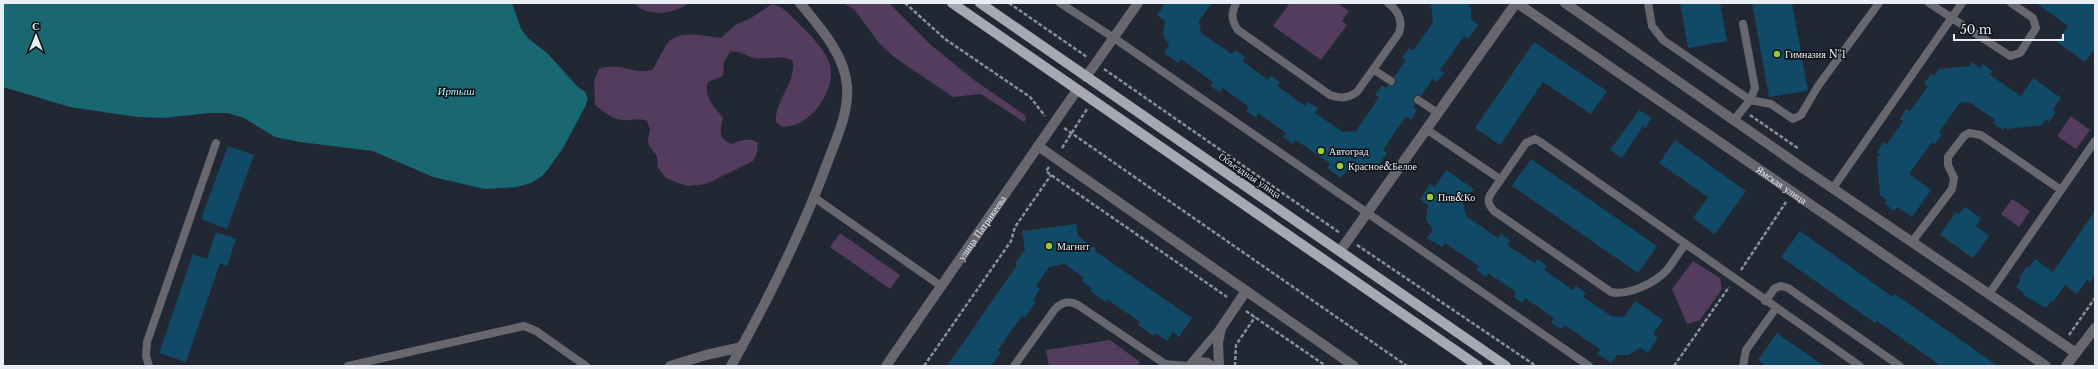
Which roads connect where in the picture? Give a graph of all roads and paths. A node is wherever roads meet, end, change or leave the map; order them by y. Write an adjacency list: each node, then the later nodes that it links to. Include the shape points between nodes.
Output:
1 (800, 3): 39 (street, via 830,42 840,60 847,85 845,113)
2 (905, 3): 29 (path, via 945,39 1030,97 1040,112)
3 (952, 3): 24 (main road)
4 (980, 3): 22 (main road, Объездная улица)
5 (1009, 3): 20 (path)
6 (1060, 3): 19 (lane)
7 (1138, 3): 19 (street)
8 (1236, 3): 21 (lane, via 1232,22 1238,30 1330,95 1339,98 1349,97 1357,92)
9 (1388, 3): 21 (lane, via 1399,15 1402,24)
10 (1516, 3): 27 (street); 38 (street, Ямская улица)
11 (1565, 3): 28 (street)
12 (1648, 3): 26 (lane, via 1652,26 1663,40)
13 (1879, 3): 26 (lane, via 1797,118 1793,119 1766,102)
14 (1929, 3): 17 (lane)
15 (1962, 3): 17 (lane)
16 (2011, 3): 17 (lane, via 2033,18 2036,28 2016,56 2007,55)
17 (1952, 18): 36 (lane)
18 (1743, 24): 26 (lane, via 1755,88)
19 (1114, 38): 20 (street); 40 (lane)
20 (1096, 63): 22 (street); 41 (path)
21 (1374, 70): 23 (lane)
22 (1086, 77): 24 (main road); 44 (main road, Объездная улица)
23 (1391, 81)
24 (1077, 90): 29 (street, улица Патрикеева); 45 (main road)
25 (1418, 100): 27 (lane)
26 (1750, 100): 28 (lane)
27 (1438, 113): 30 (street)
28 (1734, 120): 36 (street)
29 (1054, 122): 33 (street, улица Патрикеева); 72 (path)
30 (1426, 129): 35 (lane); 40 (street)
31 (2095, 141): 37 (lane)
32 (216, 143): 59 (lane, via 147,342 146,356)
33 (1038, 146): 47 (street, улица Патрикеева); 48 (street)
34 (1051, 175): 65 (path, via 1015,227 1011,241)
35 (1500, 179): 43 (lane, via 1526,143 1535,139); 43 (lane, via 1488,200 1494,211 1610,292 1625,292 1659,277)
36 (1832, 188): 42 (street)
37 (2061, 190): 42 (lane, via 1980,135 1969,133 1948,157 1948,165 1954,178 1952,189); 49 (lane)
38 (1792, 193): 46 (path); 81 (street, Ямская улица)
39 (815, 198): 47 (lane); 57 (street, via 781,272)
40 (1366, 213): 41 (street); 76 (lane)
41 (1348, 239): 44 (street); 75 (path)
42 (1912, 242): 49 (street)
43 (1685, 244): 46 (lane)
44 (1340, 251): 45 (main road); 74 (main road, Объездная улица)
45 (1331, 264): 73 (main road)
46 (1735, 279): 51 (lane); 77 (path)
47 (941, 286): 64 (street, улица Патрикеева)
48 (1246, 291): 54 (street); 71 (street)
49 (1988, 294): 58 (street)
50 (2095, 298): 56 (path)
51 (1765, 300): 52 (lane); 80 (lane, via 1775,288 1788,288)
52 (1776, 308): 78 (lane, via 1746,350); 79 (lane)
53 (1255, 318): 70 (path, via 1236,345)
54 (1225, 321): 67 (lane); 69 (street, via 1219,335)
55 (2095, 328): 58 (street)
56 (2068, 338)
57 (742, 346): 62 (street); 63 (street)
58 (2076, 353): 82 (street)
59 (150, 366)
60 (348, 366): 61 (lane, via 524,326 536,331)
61 (586, 366)
62 (670, 366)
63 (731, 366)
64 (886, 366)
65 (924, 366)
66 (1014, 366): 67 (lane, via 1055,309 1069,302 1078,305 1165,364)
67 (1188, 366): 68 (lane, via 1200,361)
68 (1213, 366)
69 (1219, 366)
70 (1235, 366)
71 (1354, 366)
72 (1407, 366)
73 (1478, 366)
74 (1506, 366)
75 (1536, 366)
76 (1589, 366)
77 (1674, 366)
78 (1743, 366)
79 (1860, 366)
80 (1900, 366)
81 (2046, 366)
82 (2066, 366)

